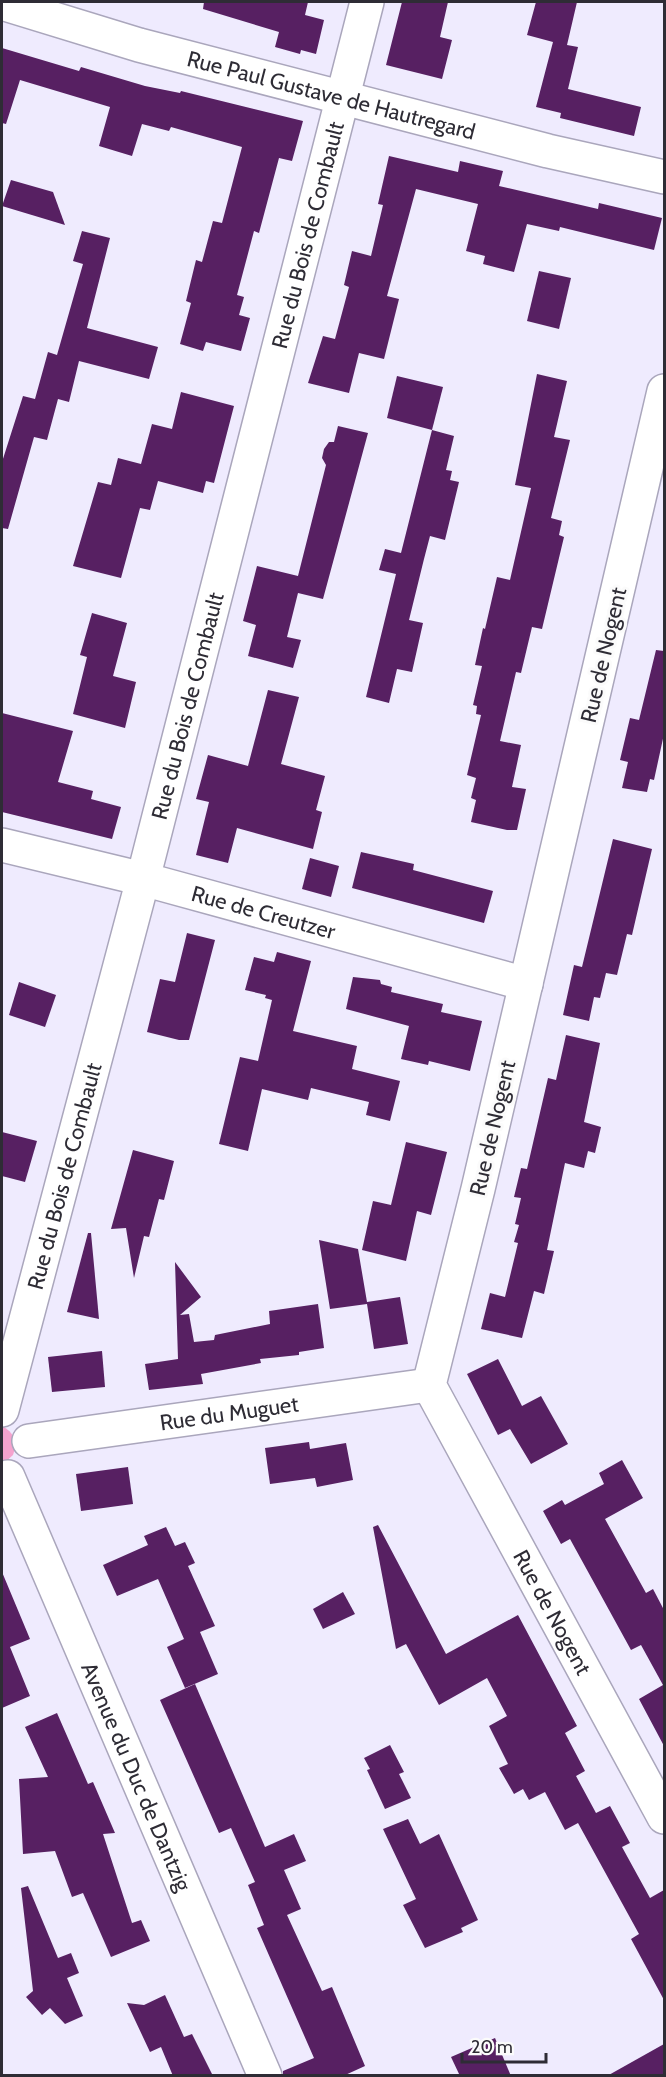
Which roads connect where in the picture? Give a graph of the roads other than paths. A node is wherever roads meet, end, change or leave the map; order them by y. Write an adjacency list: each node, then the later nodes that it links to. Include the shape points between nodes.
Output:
1 (367, 2): 3 (street, Rue du Bois de Combault)
2 (2, 3): 3 (street, Rue Paul Gustave de Hautregard, via 139,45)
3 (343, 98): 4 (street, Rue Paul Gustave de Hautregard); 7 (street, Rue du Bois de Combault)
4 (664, 177)
5 (664, 391): 8 (street, Rue de Nogent)
6 (2, 845): 7 (street, Rue de Creutzer)
7 (142, 879): 8 (street, Rue de Creutzer); 10 (street, Rue du Bois de Combault)
8 (526, 984): 9 (street, Rue de Nogent)
9 (429, 1385): 11 (street, Rue du Muguet); 13 (street, Rue de Nogent)
10 (2, 1410): 11 (street, via 21,1423)
11 (29, 1441): 12 (street, via 23,1464)
12 (5, 1477): 14 (street, Avenue du Duc de Dantzig)
13 (664, 1817)
14 (265, 2076)

